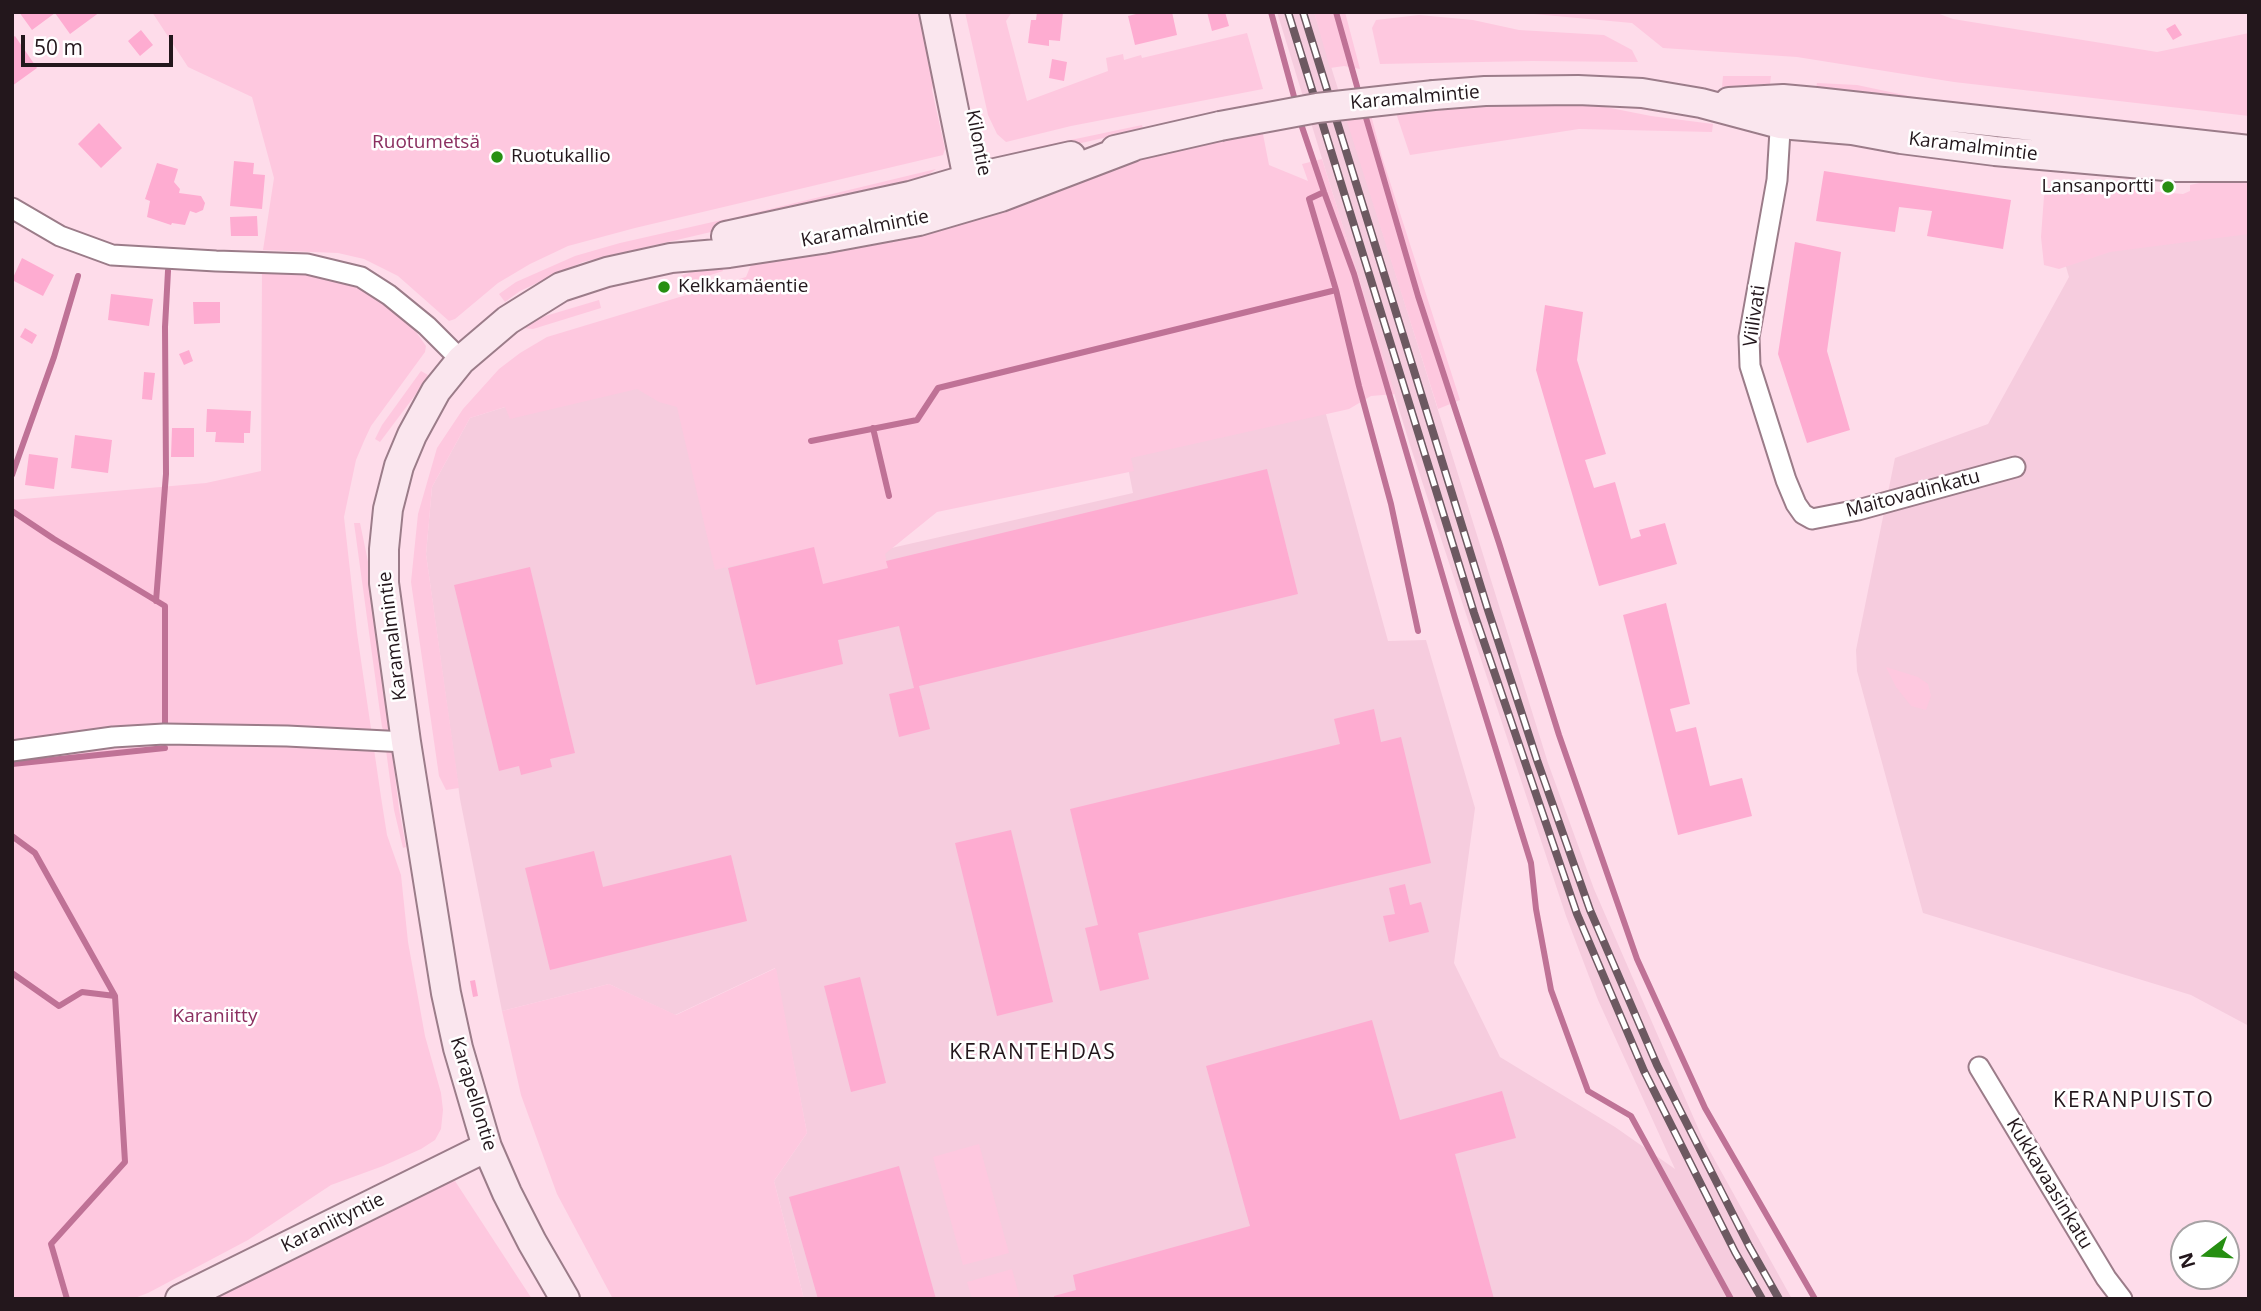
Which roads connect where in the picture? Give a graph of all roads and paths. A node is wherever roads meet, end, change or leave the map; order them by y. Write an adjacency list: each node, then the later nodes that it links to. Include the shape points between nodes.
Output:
1 (934, 12): 6 (street, Kilontie)
2 (950, 12): 6 (street, Kilontie)
3 (1781, 112): 4 (street, Karamalmintie); 5 (street, Karamalmintie, via 1901,139 2020,153 2177,167); 6 (street, Karamalmintie, bridge, via 1643,93 1578,90 1433,95 1317,108 1220,127); 10 (street, Viilivati, via 1777,180 1749,337 1750,366 1786,480 1796,504)
4 (2249, 150)
5 (2249, 167)
6 (980, 186): 8 (street, Karamalmintie, via 919,220 822,239 671,258 561,287 508,320)
7 (12, 208): 8 (street, via 61,236 112,255 307,264 361,277 427,326)
8 (461, 359): 11 (street, Karamalmintie, via 436,391 412,435 388,509 384,583)
9 (2015, 467): 10 (street, Maitovadinkatu)
10 (1812, 519)
11 (406, 743): 12 (street, via 164,734); 13 (street, Karamalmintie)
12 (12, 751)
13 (427, 874): 15 (street, Karapellontie, via 457,1048)
14 (1979, 1068): 18 (street, Kukkavaasinkatu)
15 (487, 1147): 16 (street, Karaniityntie); 17 (street, Karapellontie, via 525,1230)
16 (180, 1299)
17 (565, 1299)
18 (2123, 1299)

